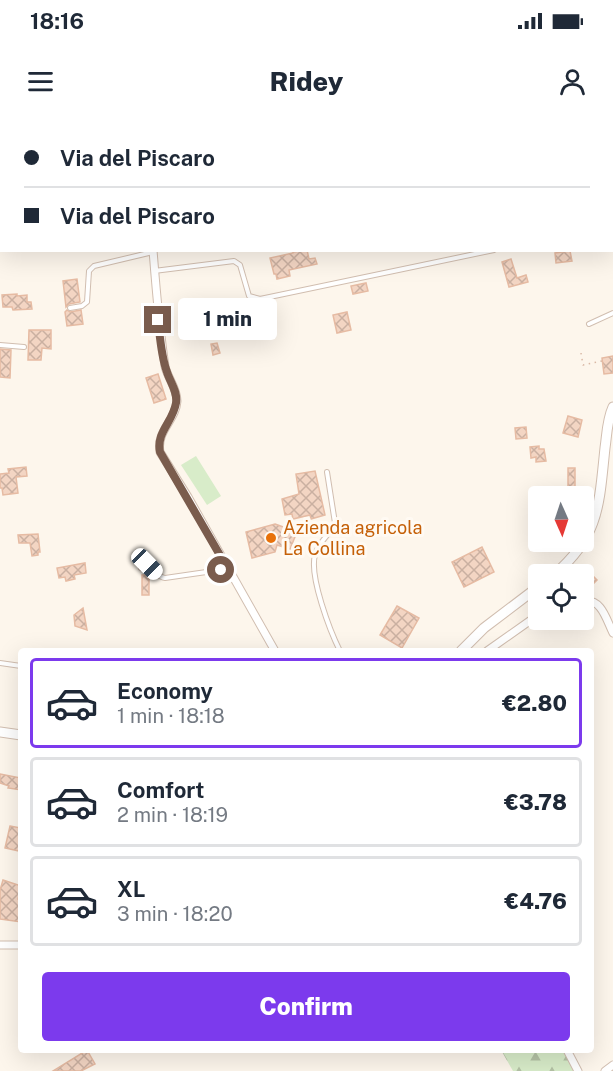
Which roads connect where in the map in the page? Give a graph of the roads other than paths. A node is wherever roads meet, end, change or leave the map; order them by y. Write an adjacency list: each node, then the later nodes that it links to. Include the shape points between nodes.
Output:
1 (149, 252): 5 (lane, via 94,266 89,272 87,302)
2 (153, 252): 4 (street)
3 (484, 252): 4 (lane, via 260,299 249,296 240,265 234,261)
4 (154, 271): 14 (street, via 166,371 177,401 158,443 160,452)
5 (70, 308)
6 (613, 313): 7 (lane)
7 (589, 324)
8 (0, 345): 9 (lane)
9 (24, 347)
10 (613, 407): 12 (street, via 593,526 580,549)
11 (327, 472): 20 (lane, via 335,523 316,550 314,567)
12 (565, 564)
13 (141, 568): 14 (lane, via 147,564 165,578)
14 (228, 569): 19 (street)
15 (528, 595): 21 (street)
16 (594, 601): 18 (street)
17 (528, 622): 22 (street)
18 (613, 633)
19 (273, 648)
20 (338, 648)
21 (464, 648)
22 (491, 648)
23 (0, 663): 24 (lane)
24 (18, 666)
25 (0, 732): 26 (street)
26 (18, 735)
27 (0, 945): 28 (street)
28 (18, 945)
29 (569, 1053): 31 (street)
30 (613, 1065): 32 (street)
31 (578, 1071)
32 (605, 1071)

